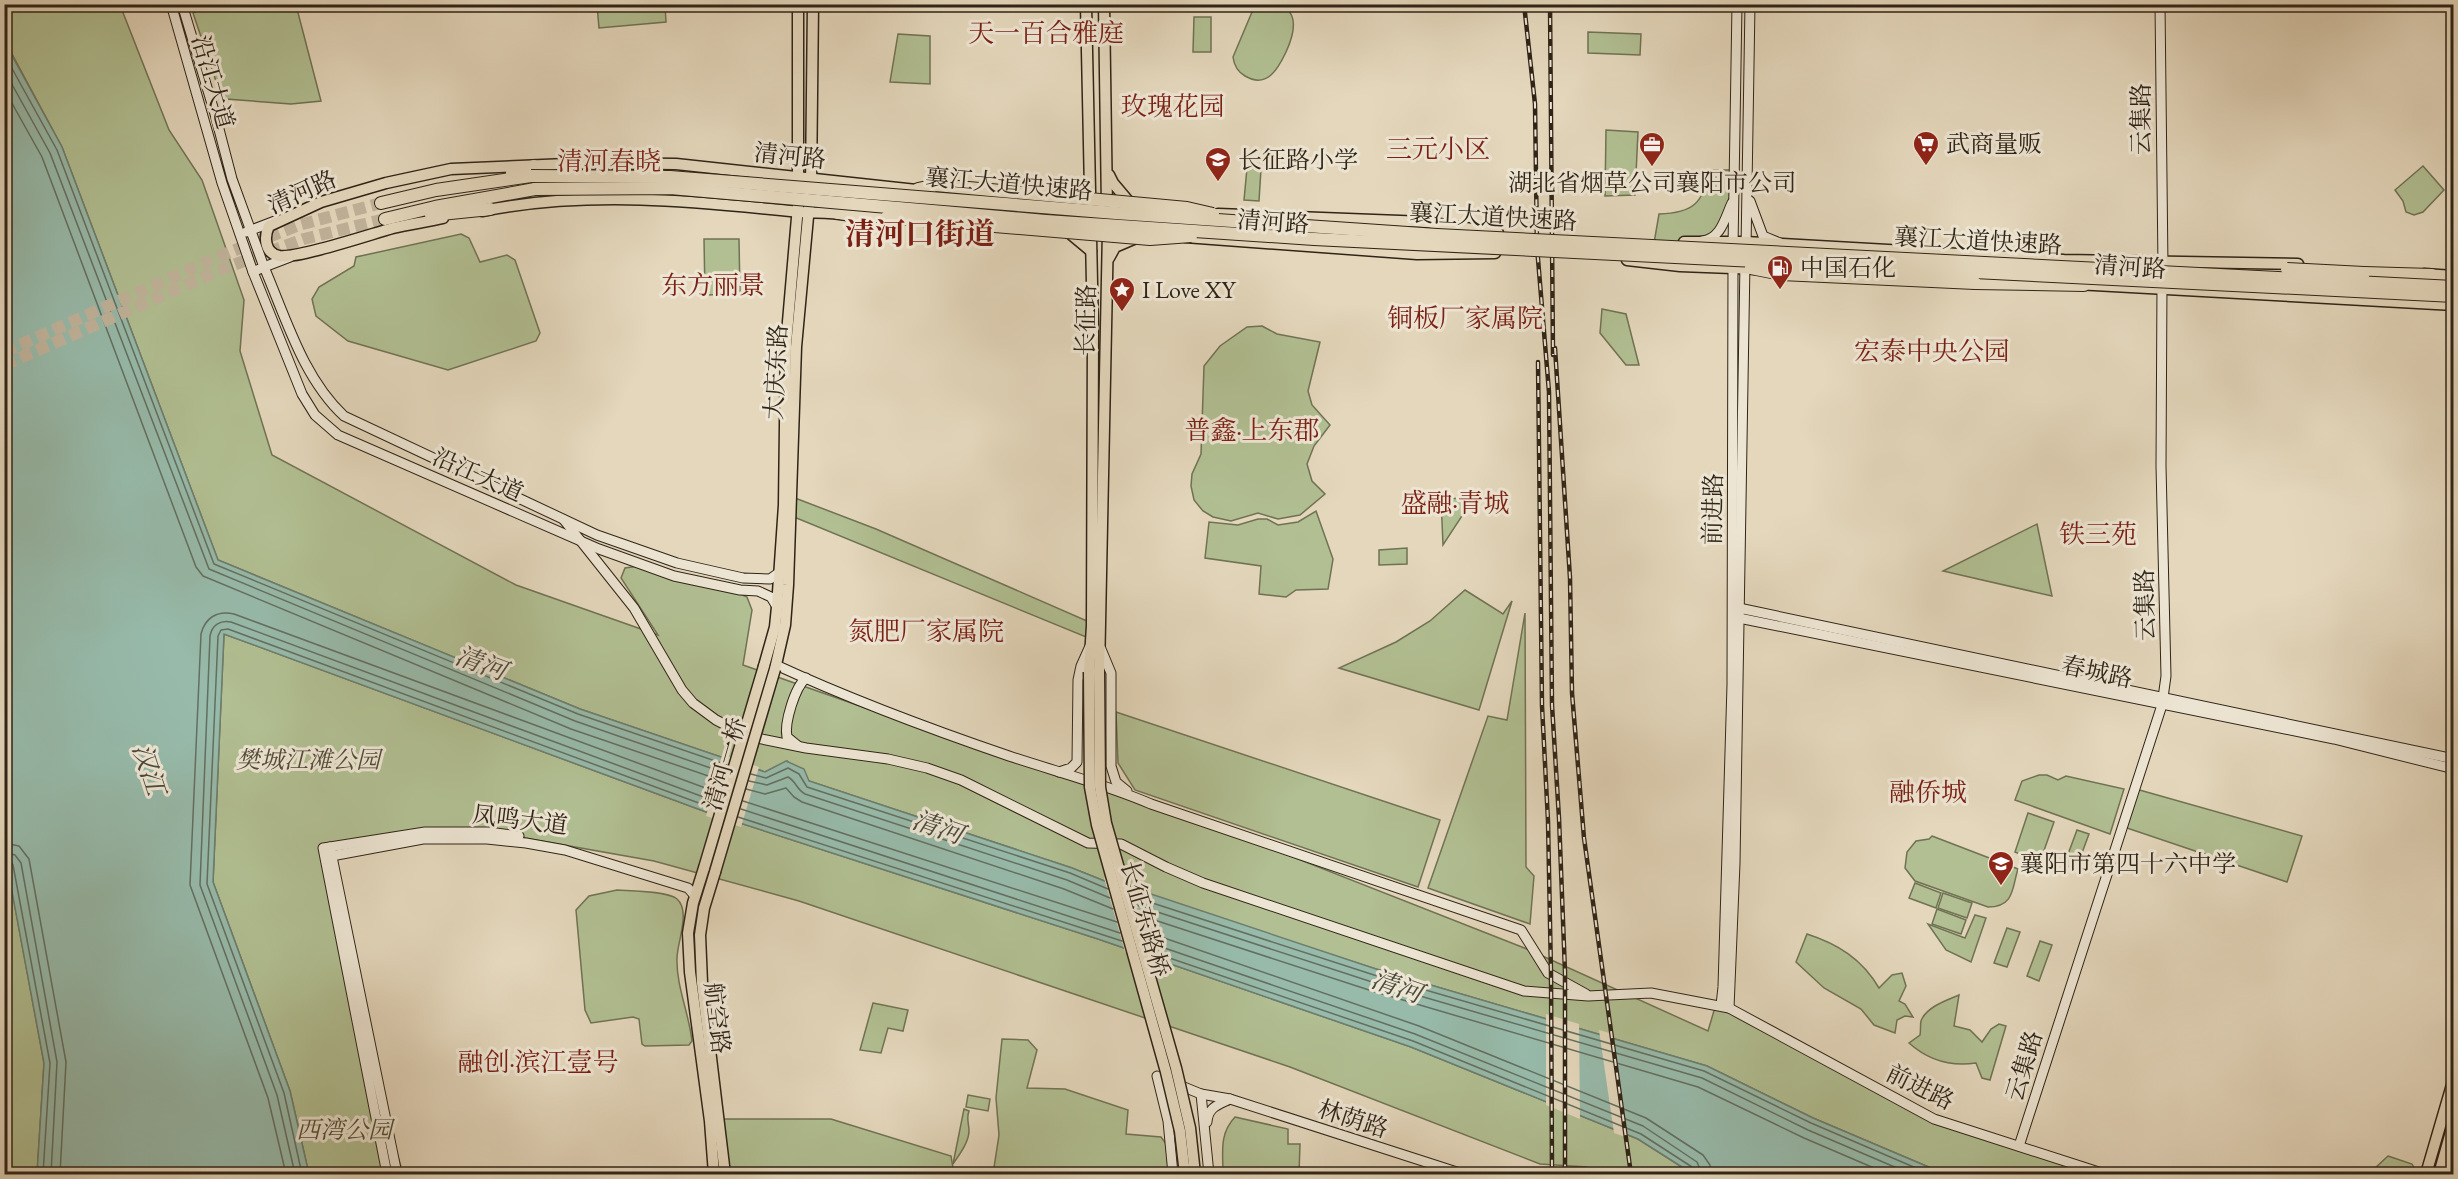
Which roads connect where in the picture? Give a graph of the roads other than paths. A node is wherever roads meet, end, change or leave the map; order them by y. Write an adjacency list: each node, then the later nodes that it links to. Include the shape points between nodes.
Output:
1 (171, 4): 36 (street, 沿江大道)
2 (182, 4): 31 (street, 沿江大道, via 232,179)
3 (798, 4): 13 (main road, 大庆东路)
4 (813, 4): 14 (main road, 大庆东路)
5 (1086, 4): 15 (main road, 长征路)
6 (1104, 4): 12 (main road, 长征路)
7 (1737, 4): 18 (street, 前进路)
8 (1750, 4): 17 (street, 前进路)
9 (2160, 4): 49 (street, 云集路)
10 (688, 165): 11 (main road, 清河路, via 589,163); 13 (main road, 清河路); 19 (main road, via 701,184 696,195)
11 (532, 171): 20 (highway, 襄江大道快速路); 28 (main road, 清河路, via 451,169 386,183); 29 (highway, 襄江大道快速路, bridge, via 711,179 1093,212)
12 (1107, 171): 23 (main road, 长征路); 25 (main road, via 1129,202)
13 (798, 177): 14 (main road, 清河路); 26 (main road, 大庆东路)
14 (812, 179): 16 (main road, 清河路); 26 (main road, 大庆东路)
15 (1090, 187): 21 (main road, via 1082,197); 22 (main road, 长征路)
16 (918, 189): 21 (main road, 清河路); 29 (highway, bridge, via 936,185 1187,208)
17 (1747, 194): 41 (street, 前进路); 42 (street, via 1763,236)
18 (1734, 198): 39 (street, via 1720,231 1707,240); 40 (street, 前进路)
19 (685, 201): 24 (main road, 清河路, via 548,201); 26 (main road, 清河路)
20 (381, 203)
21 (1059, 207): 22 (main road, 清河路)
22 (1090, 207): 23 (main road, 清河路); 32 (main road, 长征路)
23 (1107, 208): 25 (main road, 清河路); 33 (main road, 长征路)
24 (490, 209): 37 (highway, 襄江大道快速路, bridge, via 385,219 535,189 670,188 1046,221); 45 (main road, 清河路)
25 (1153, 210): 35 (main road, 清河路, via 1426,222)
26 (803, 212): 27 (main road, 清河路); 64 (main road, 大庆东路, via 786,345); 68 (main road, 大庆东路, via 788,585 784,625)
27 (838, 213): 30 (main road, 清河路, via 912,223); 37 (highway, bridge, via 1150,239)
28 (286, 217): 31 (street); 45 (main road, 清河路, via 269,226 265,234 267,244 279,256)
29 (1315, 226): 50 (highway, 襄江大道快速路, bridge)
30 (1065, 229): 32 (main road, 清河路); 43 (main road)
31 (251, 230): 36 (street); 51 (street, 沿江大道)
32 (1091, 231): 33 (main road, 清河路); 43 (main road, 长征路)
33 (1108, 232): 34 (main road, 清河路); 47 (main road, 长征路)
34 (1149, 234): 44 (main road, 清河路, via 1417,254); 47 (main road, via 1125,241)
35 (1502, 234)
36 (238, 235): 54 (street, 沿江大道)
37 (1314, 239): 46 (highway, 襄江大道快速路, bridge)
38 (1589, 240): 39 (main road, 清河路)
39 (1684, 242): 40 (main road, 清河路)
40 (1733, 242): 41 (main road, 清河路); 52 (street, 前进路)
41 (1746, 242): 42 (main road, 清河路); 53 (street, 前进路)
42 (1785, 245): 49 (main road, 清河路)
43 (1091, 251): 67 (main road, 长征路, via 1092,626)
44 (1502, 253)
45 (298, 254): 51 (street)
46 (1636, 256): 57 (highway, bridge, via 1781,274); 60 (highway, 襄江大道快速路, bridge)
47 (1109, 258): 67 (main road, 长征路)
48 (1589, 258): 52 (main road, 清河路)
49 (2163, 262): 55 (main road, 清河路, via 2266,263 2398,270); 59 (street, 云集路)
50 (2054, 266): 55 (highway, bridge, via 2182,264); 58 (highway, 襄江大道快速路, bridge)
51 (264, 267): 54 (street); 62 (street, 沿江大道, via 308,368 344,416)
52 (1732, 268): 53 (main road, 清河路); 66 (street, 前进路)
53 (1745, 269): 57 (main road, 清河路); 66 (street, 前进路)
54 (253, 272): 63 (street, 沿江大道, via 302,394 315,415 338,435)
55 (2434, 276): 56 (main road, 清河路)
56 (2454, 276)
57 (2084, 285): 59 (main road, 清河路)
58 (2454, 287)
59 (2162, 290): 61 (main road, 清河路); 73 (street, 云集路, via 2166,676)
60 (2454, 296)
61 (2454, 304)
62 (564, 520): 63 (street); 64 (street, 沿江大道, via 597,536 676,563 743,578 770,579)
63 (580, 541): 65 (street, 沿江大道, via 674,576 758,591 771,597); 74 (street, via 634,608 693,703 747,736)
64 (780, 572): 65 (main road, 大庆东路)
65 (777, 607): 68 (main road, 大庆东路)
66 (1735, 612): 73 (street, 春城路); 89 (street, 前进路)
67 (1098, 642): 69 (main road); 76 (street, via 1081,666 1078,680); 77 (street, via 1111,673)
68 (772, 666): 70 (street); 84 (main road, 清河一桥, bridge); 85 (main road, 清河一桥, bridge)
69 (1094, 672): 105 (main road, 长征东路桥, bridge, via 1090,787 1097,825 1166,1072); 106 (main road, 长征东路桥, bridge, via 1100,787 1106,823 1176,1068 1190,1128)
70 (793, 673): 71 (street); 72 (street)
71 (807, 678): 72 (street); 79 (street, via 954,737)
72 (798, 687): 74 (street, via 786,733)
73 (2163, 701): 75 (street, 春城路); 78 (street, 春城路); 99 (street, 云集路)
74 (800, 747): 90 (street, via 927,768 961,780 1088,843 1122,844 1203,883 1524,992)
75 (2454, 759)
76 (1077, 762): 79 (street); 80 (street)
77 (1111, 766): 81 (street); 82 (street, via 1116,782)
78 (2454, 769)
79 (1056, 772): 80 (street)
80 (1077, 778): 81 (street)
81 (1111, 788): 82 (street)
82 (1133, 796): 90 (street, via 1521,930 1548,973)
83 (328, 853): 86 (street, 凤鸣大道, via 414,833 488,832 567,844 690,882); 87 (street, 凤鸣大道, via 423,839 526,843 565,850 688,888); 100 (street); 101 (street)
84 (704, 868): 86 (main road, 航空路)
85 (715, 872): 88 (main road, 航空路)
86 (700, 880): 87 (main road, 航空路)
87 (695, 896): 88 (main road, 航空路)
88 (695, 928): 102 (main road, 航空路, via 690,972); 103 (main road, 航空路)
89 (1727, 988): 91 (street); 92 (street, 前进路); 93 (street)
90 (1588, 996): 91 (street, via 1651,993)
91 (1710, 1002): 92 (street)
92 (1725, 1006): 93 (street, 前进路)
93 (1746, 1017): 99 (street, 前进路, via 1934,1119)
94 (2454, 1078): 110 (main road)
95 (1201, 1094): 96 (street, 林荫路); 98 (street); 104 (street, 林荫路, via 1157,1076 1168,1121)
96 (1230, 1099): 98 (street, via 1212,1107); 108 (street, 林荫路)
97 (2454, 1121): 111 (main road)
98 (1206, 1131): 107 (street)
99 (2019, 1146): 109 (street, 前进路)
100 (387, 1174)
101 (397, 1174)
102 (714, 1174)
103 (724, 1174)
104 (1173, 1174)
105 (1185, 1174)
106 (1195, 1174)
107 (1209, 1174)
108 (1463, 1174)
109 (2105, 1174)
110 (2426, 1174)
111 (2439, 1174)

